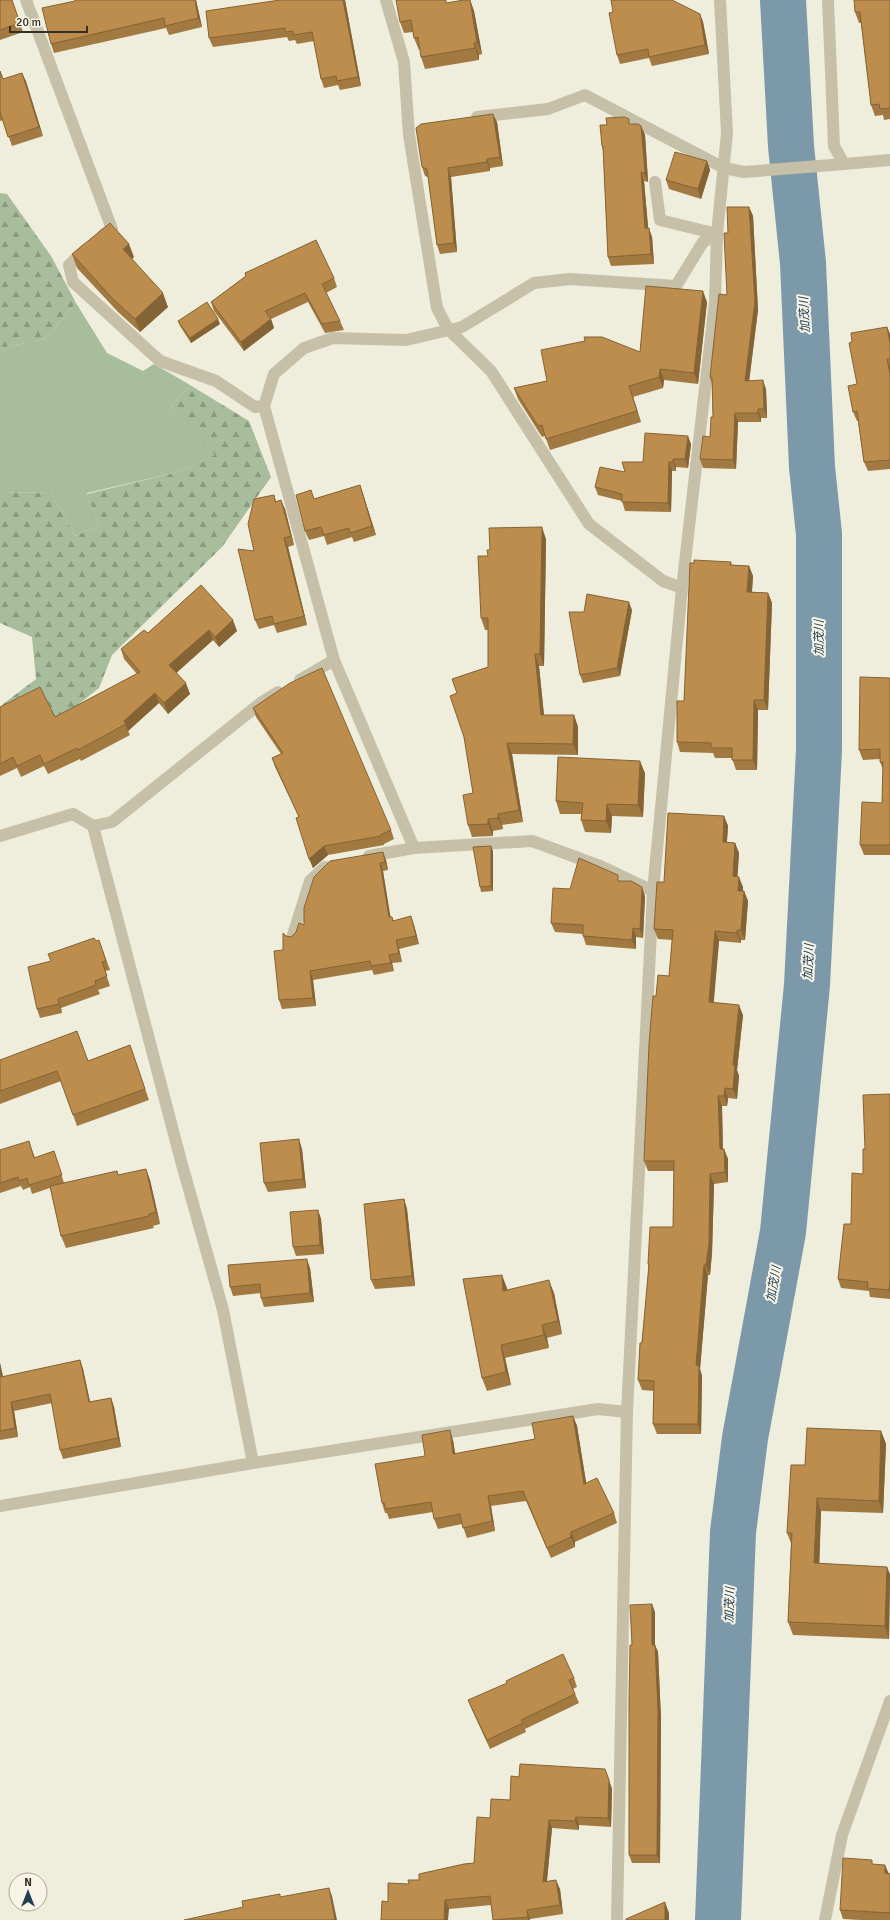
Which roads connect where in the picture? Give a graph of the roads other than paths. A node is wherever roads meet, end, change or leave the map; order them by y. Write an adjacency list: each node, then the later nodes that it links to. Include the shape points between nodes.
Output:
1 (26, 0): 14 (street, via 112,229 79,254 69,265 73,282 160,361 216,381 255,407)
2 (386, 0): 7 (street, via 404,62)
3 (720, 0): 10 (street, via 727,133)
4 (828, 0): 9 (street, via 834,146)
5 (464, 119): 10 (street, via 548,109 585,95)
6 (420, 127): 7 (street)
7 (409, 135): 13 (street, via 437,308)
8 (890, 160): 9 (street)
9 (839, 165): 10 (street, via 744,172)
10 (724, 168): 12 (street)
11 (655, 182): 12 (street, via 660,220)
12 (717, 234): 13 (street, via 702,242 676,286 570,279 534,283 462,327); 15 (street, via 715,302)
13 (448, 329): 14 (street, via 406,340 333,338 304,348 274,374); 15 (street, via 490,371 589,524 663,581)
14 (264, 406): 16 (street)
15 (682, 588): 22 (street)
16 (334, 660): 17 (street, via 262,702 112,822); 19 (street)
17 (93, 826): 18 (street, via 73,814); 25 (street, via 223,1310)
18 (0, 836)
19 (414, 848): 20 (street); 22 (street, via 532,841 600,866)
20 (360, 857)
21 (337, 861): 23 (street, via 329,862 310,881)
22 (652, 891): 24 (street)
23 (292, 938)
24 (627, 1412): 25 (street, via 598,1409); 28 (street)
25 (253, 1464): 26 (street)
26 (0, 1506)
27 (889, 1706): 29 (street, via 842,1835)
28 (617, 1920)
29 (825, 1920)

